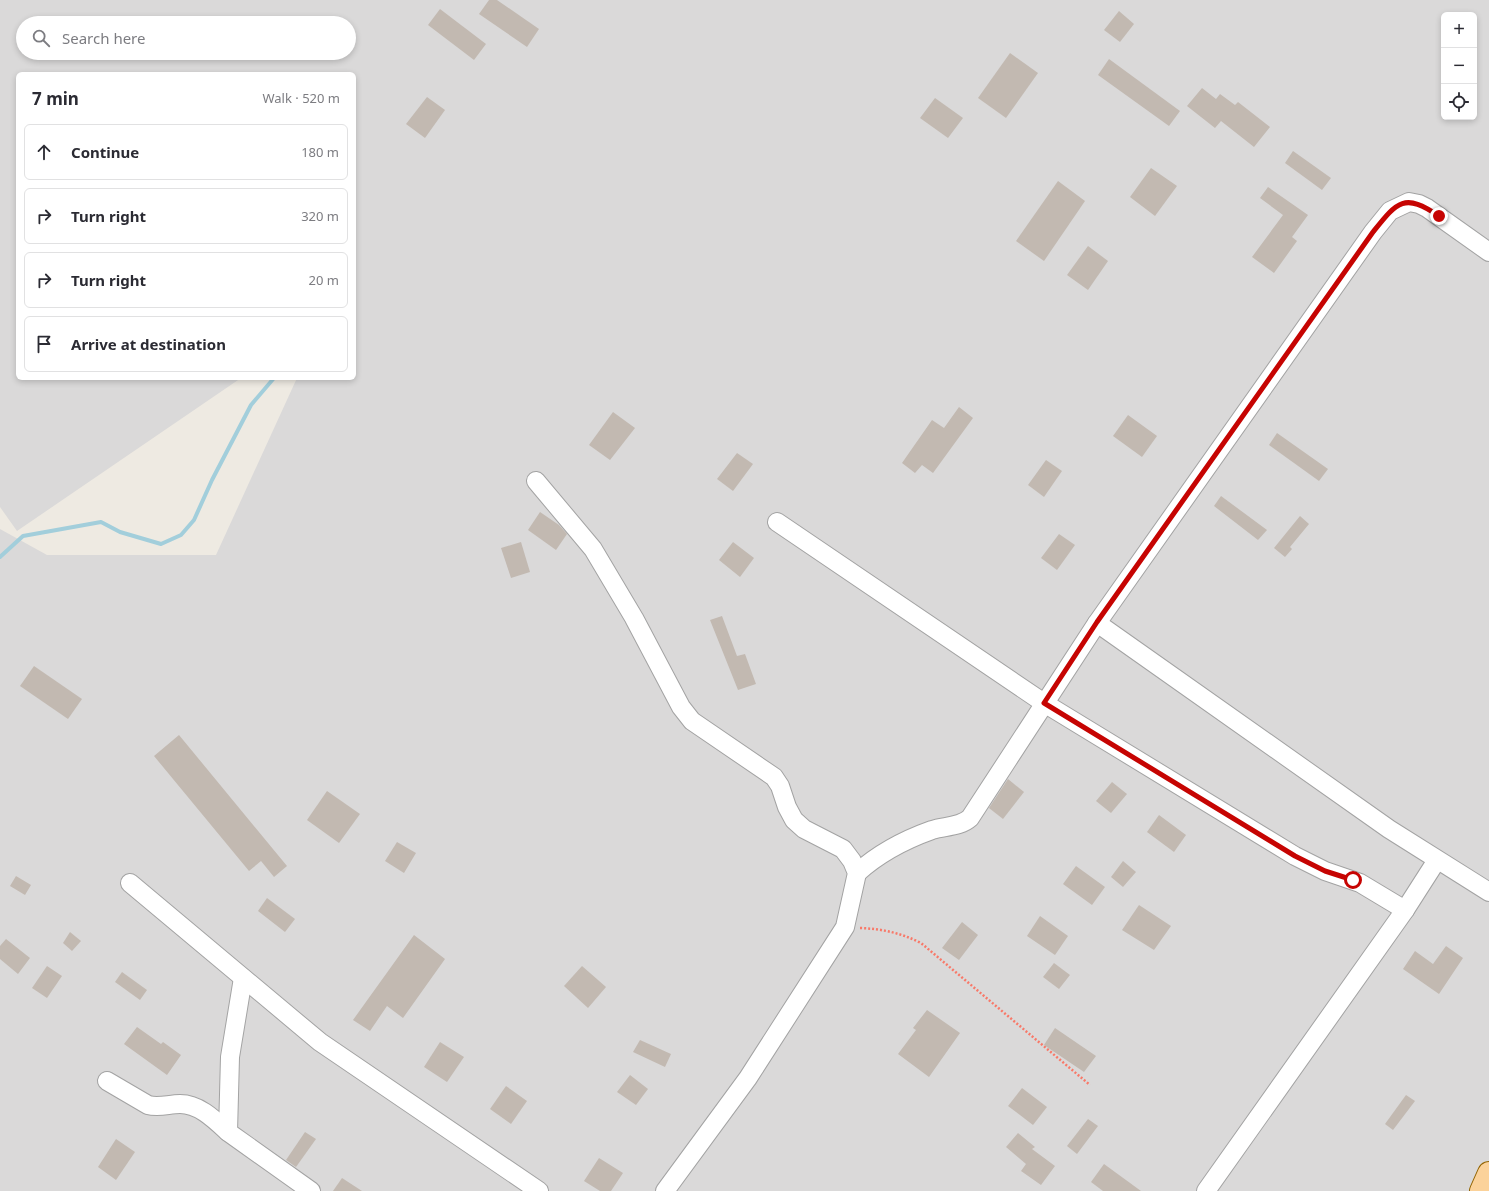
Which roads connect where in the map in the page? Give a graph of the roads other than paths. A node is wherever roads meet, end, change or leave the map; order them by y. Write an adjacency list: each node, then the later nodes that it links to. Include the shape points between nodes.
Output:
1 (1489, 252): 4 (street, via 1419,204 1410,202 1390,211)
2 (536, 481): 7 (street, via 593,549 634,618 681,707 692,721 774,777 794,820 804,830 843,849)
3 (778, 522): 5 (street)
4 (1097, 622): 5 (street); 6 (street, via 1389,829)
5 (1044, 703): 7 (street, via 970,818 960,824 932,830 894,846 874,858); 10 (street, via 1295,856 1325,871 1360,883)
6 (1437, 860): 9 (street); 10 (street)
7 (857, 873): 17 (street, via 845,927 748,1078)
8 (130, 883): 11 (street)
9 (1489, 892)
10 (1405, 910): 18 (street)
11 (243, 978): 13 (street, via 230,1057); 16 (street, via 320,1042)
12 (107, 1081): 13 (street, via 155,1107 191,1105 211,1117)
13 (228, 1132): 15 (street)
14 (1489, 1173): 19 (main road)
15 (311, 1191)
16 (539, 1191)
17 (665, 1191)
18 (1206, 1191)
19 (1481, 1191)

